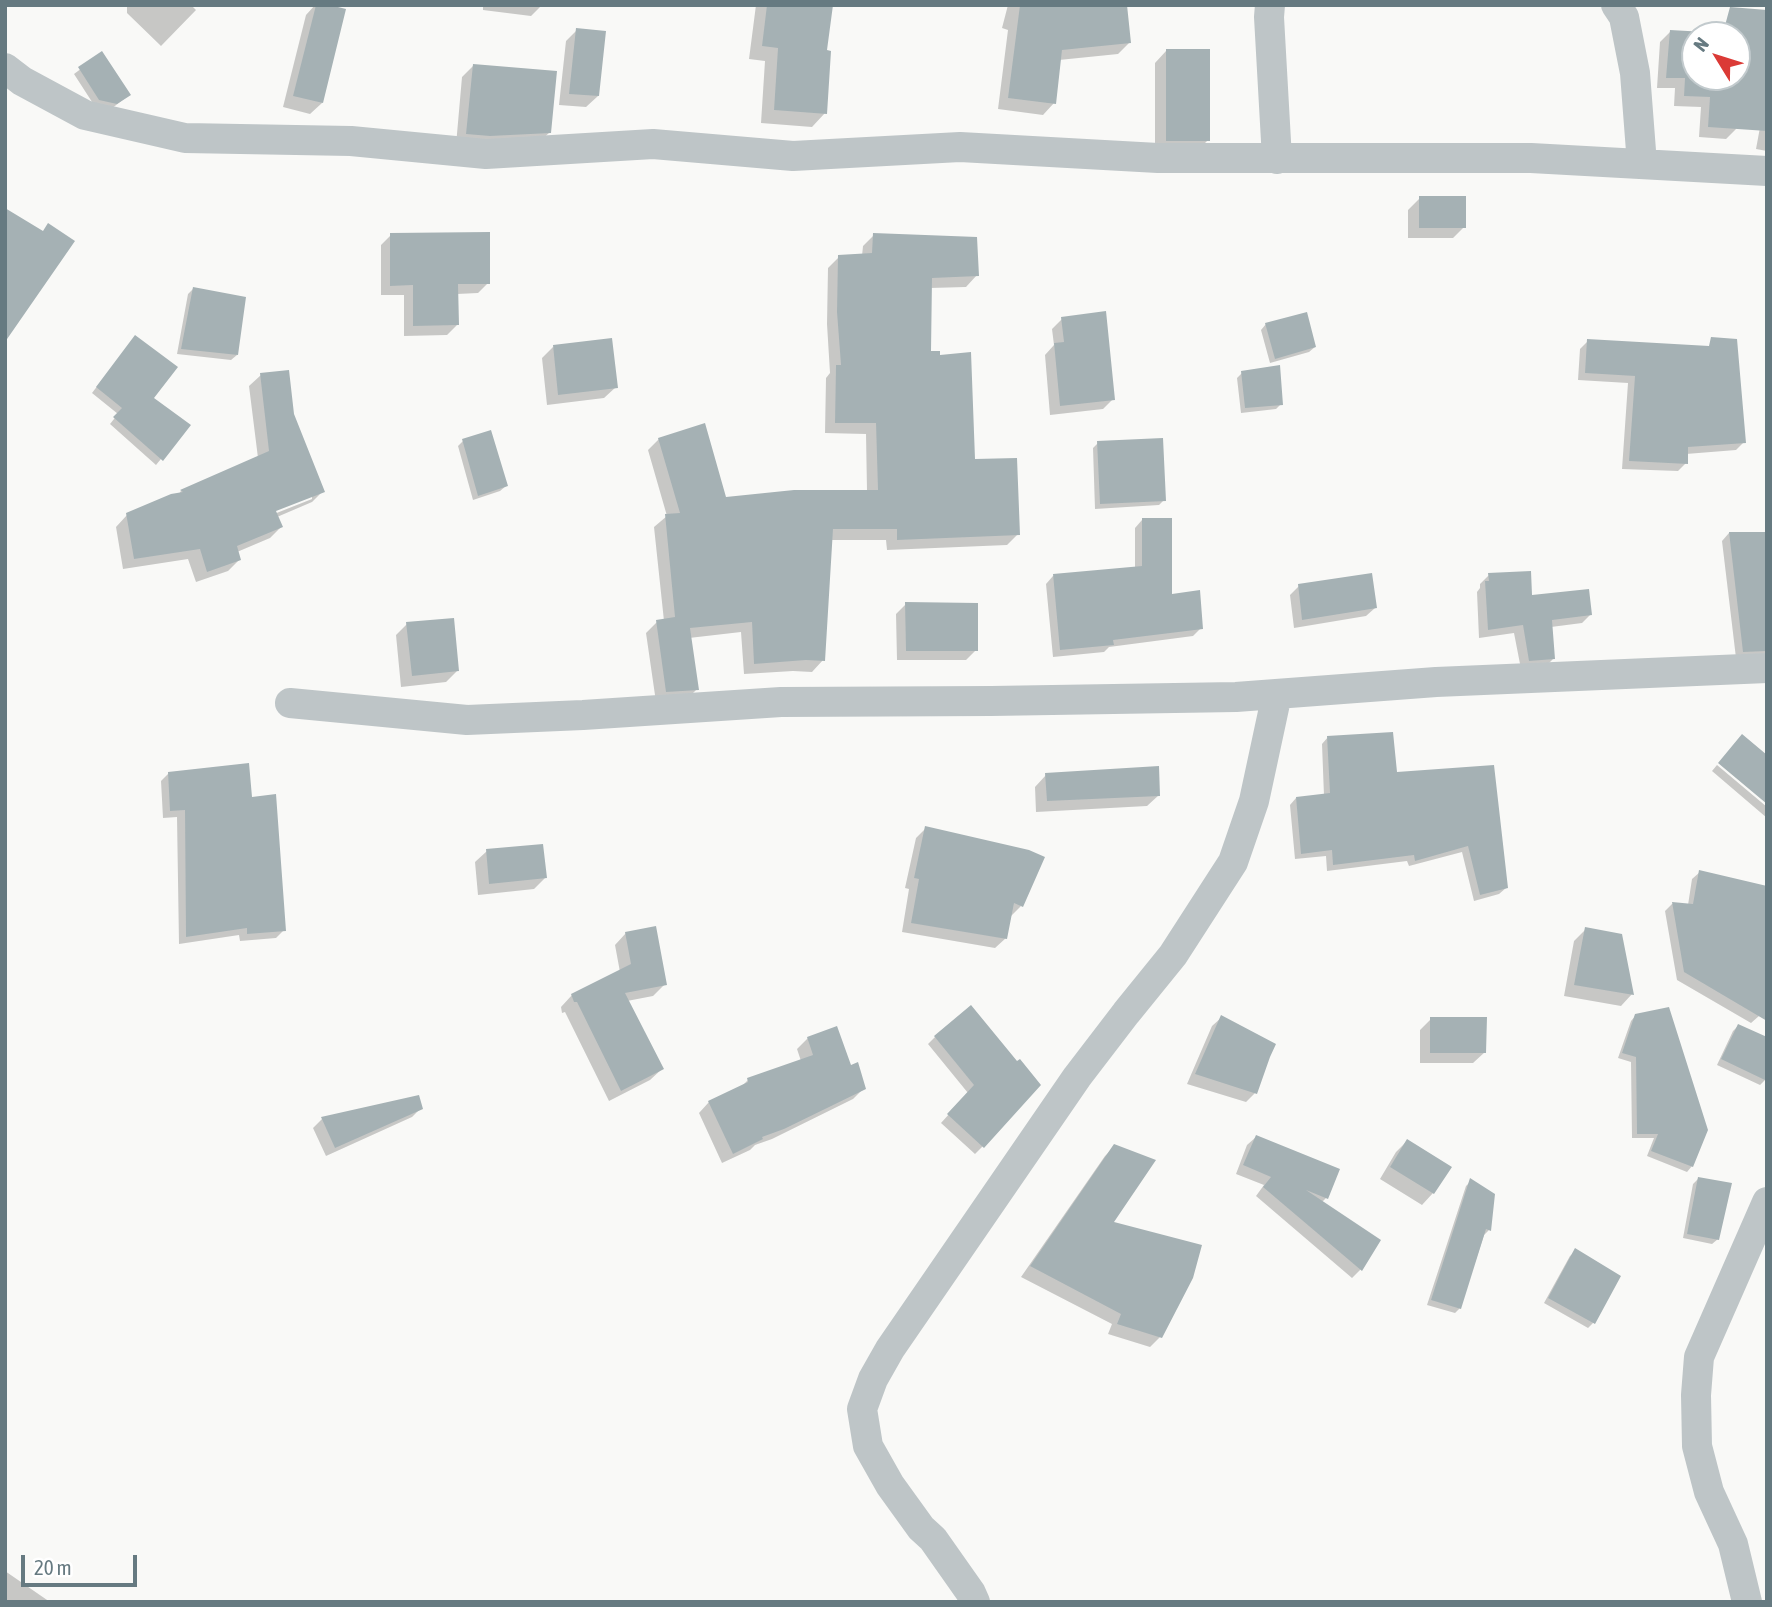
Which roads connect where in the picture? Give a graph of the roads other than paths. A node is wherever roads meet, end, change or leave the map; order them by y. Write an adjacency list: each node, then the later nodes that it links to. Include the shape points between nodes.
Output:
1 (1270, 5): 4 (street)
2 (1616, 5): 5 (street, via 1624,17 1635,73)
3 (5, 68): 4 (street, via 85,115 186,138 351,141 486,154 653,144 793,156 960,147 1158,158)
4 (1277, 159): 5 (street, via 1531,158)
5 (1642, 164): 6 (street)
6 (1767, 171)
7 (1767, 668): 8 (street, via 1449,681)
8 (1277, 694): 9 (street, via 780,702 467,720); 11 (street, via 1254,801 1233,862 1173,956 1077,1077 890,1349 862,1409 868,1446)
9 (290, 703)
10 (1767, 1202): 12 (street, via 1699,1357 1696,1395 1697,1446 1709,1492 1733,1544)
11 (975, 1602)
12 (1747, 1602)

